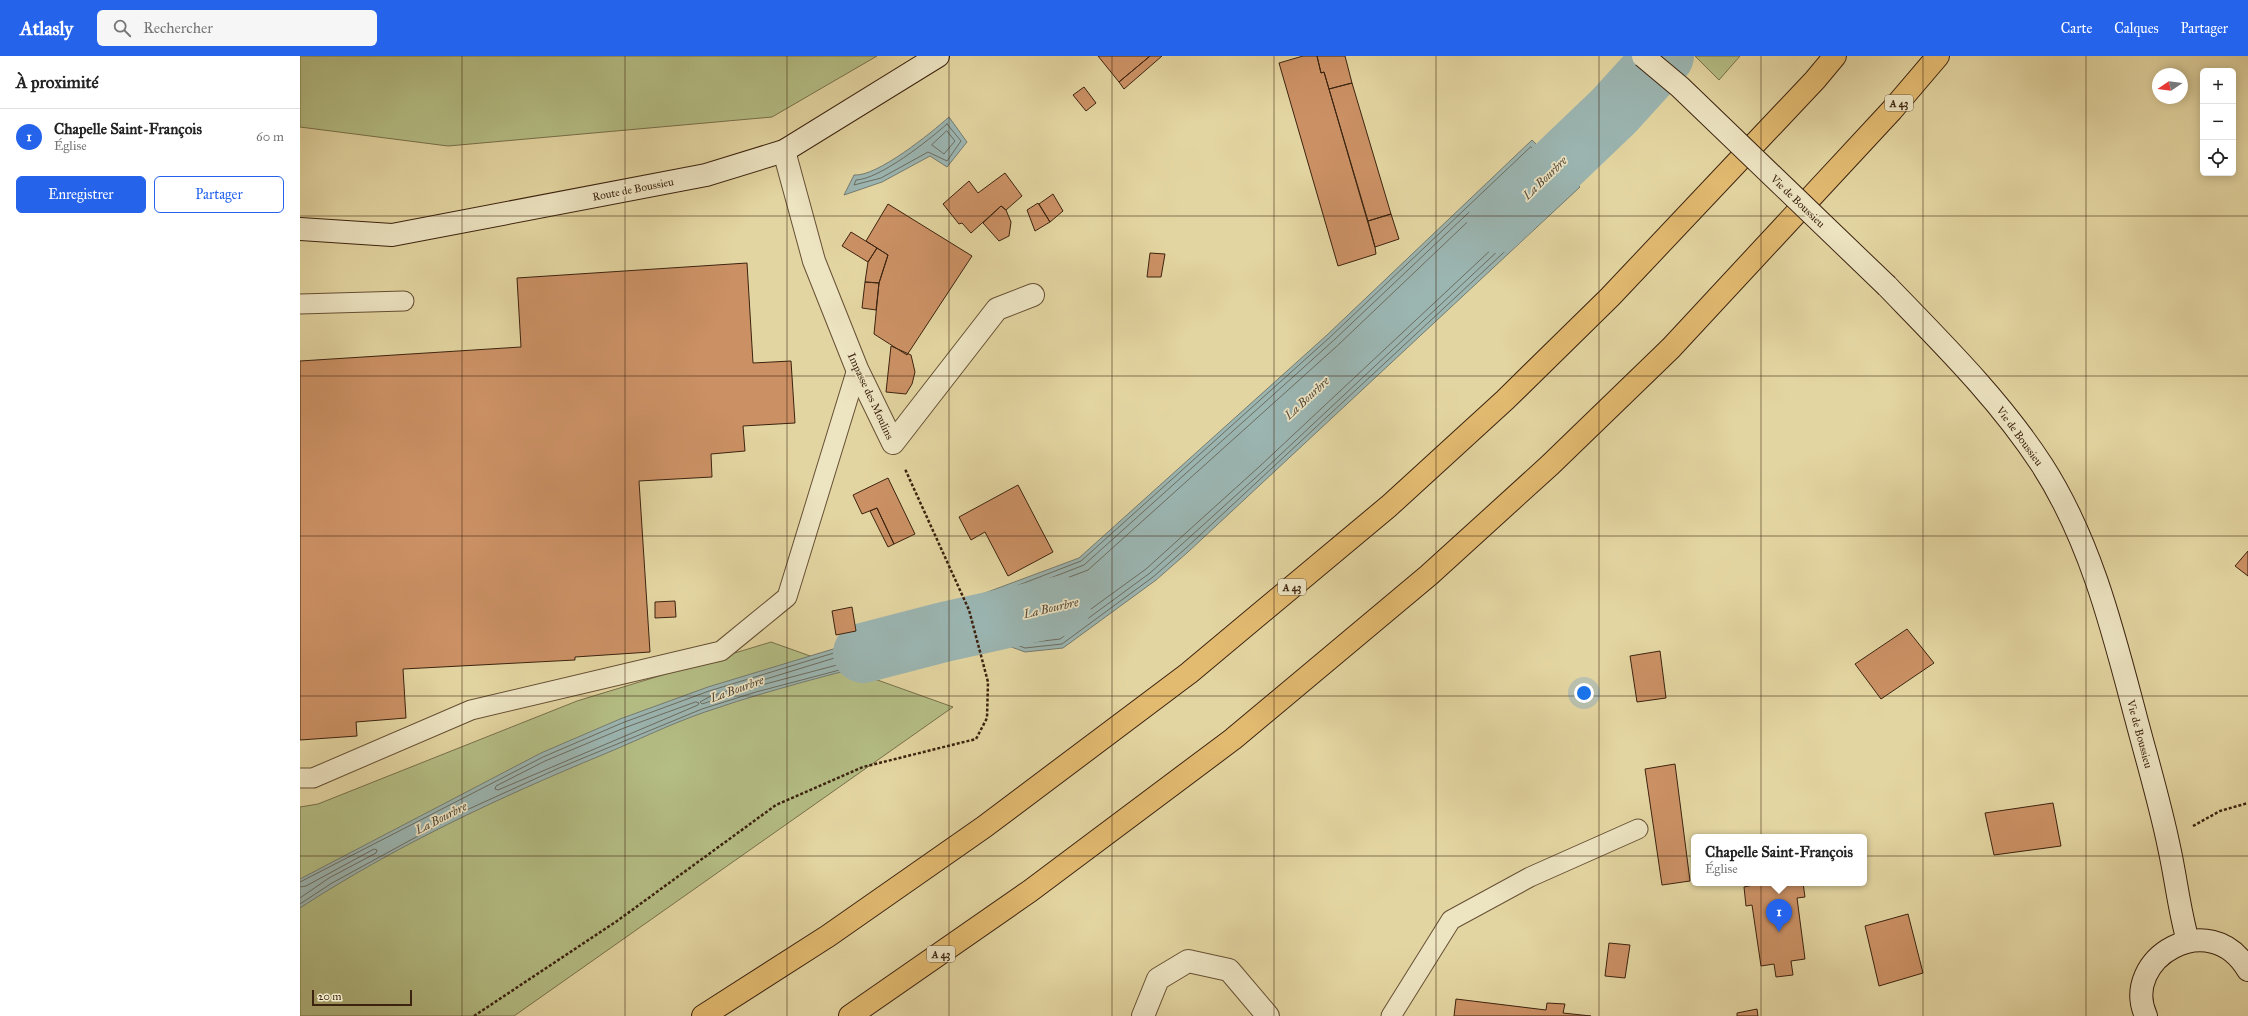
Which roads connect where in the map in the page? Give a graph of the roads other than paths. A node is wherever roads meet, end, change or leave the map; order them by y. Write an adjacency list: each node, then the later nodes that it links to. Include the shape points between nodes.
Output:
1 (938, 56): 5 (street, Route de Boussieu)
2 (1643, 56): 13 (street, Vie de Boussieu, bridge, via 1680,87 1887,286 2006,415 2043,466 2074,524 2095,576 2118,651 2169,847 2182,922)
3 (1835, 56): 15 (highway, A 43, via 1610,297 1505,400 1389,506 1189,673 984,828 828,936)
4 (1938, 56): 16 (highway, A 43, via 1892,110 1671,348 1550,465 1429,575 1220,749 1030,891)
5 (784, 151): 6 (street, Route de Boussieu, via 706,175 392,235); 10 (street, Impasse des Moulins, via 814,261)
6 (300, 229)
7 (1033, 295): 10 (street, Impasse des Moulins, via 997,309 893,443)
8 (404, 301): 9 (lane)
9 (300, 304)
10 (857, 369): 11 (lane, via 787,596 721,651 471,710 313,778)
11 (300, 778)
12 (1638, 829): 19 (lane, via 1530,877 1451,920)
13 (2188, 941): 14 (street, via 2208,941 2227,948 2242,960); 20 (street, via 2167,950 2151,966 2143,987 2143,1009)
14 (2248, 970)
15 (703, 1016)
16 (850, 1016)
17 (1143, 1016): 18 (street, via 1158,979 1188,962 1229,970)
18 (1268, 1016)
19 (1391, 1016)
20 (2146, 1016)

